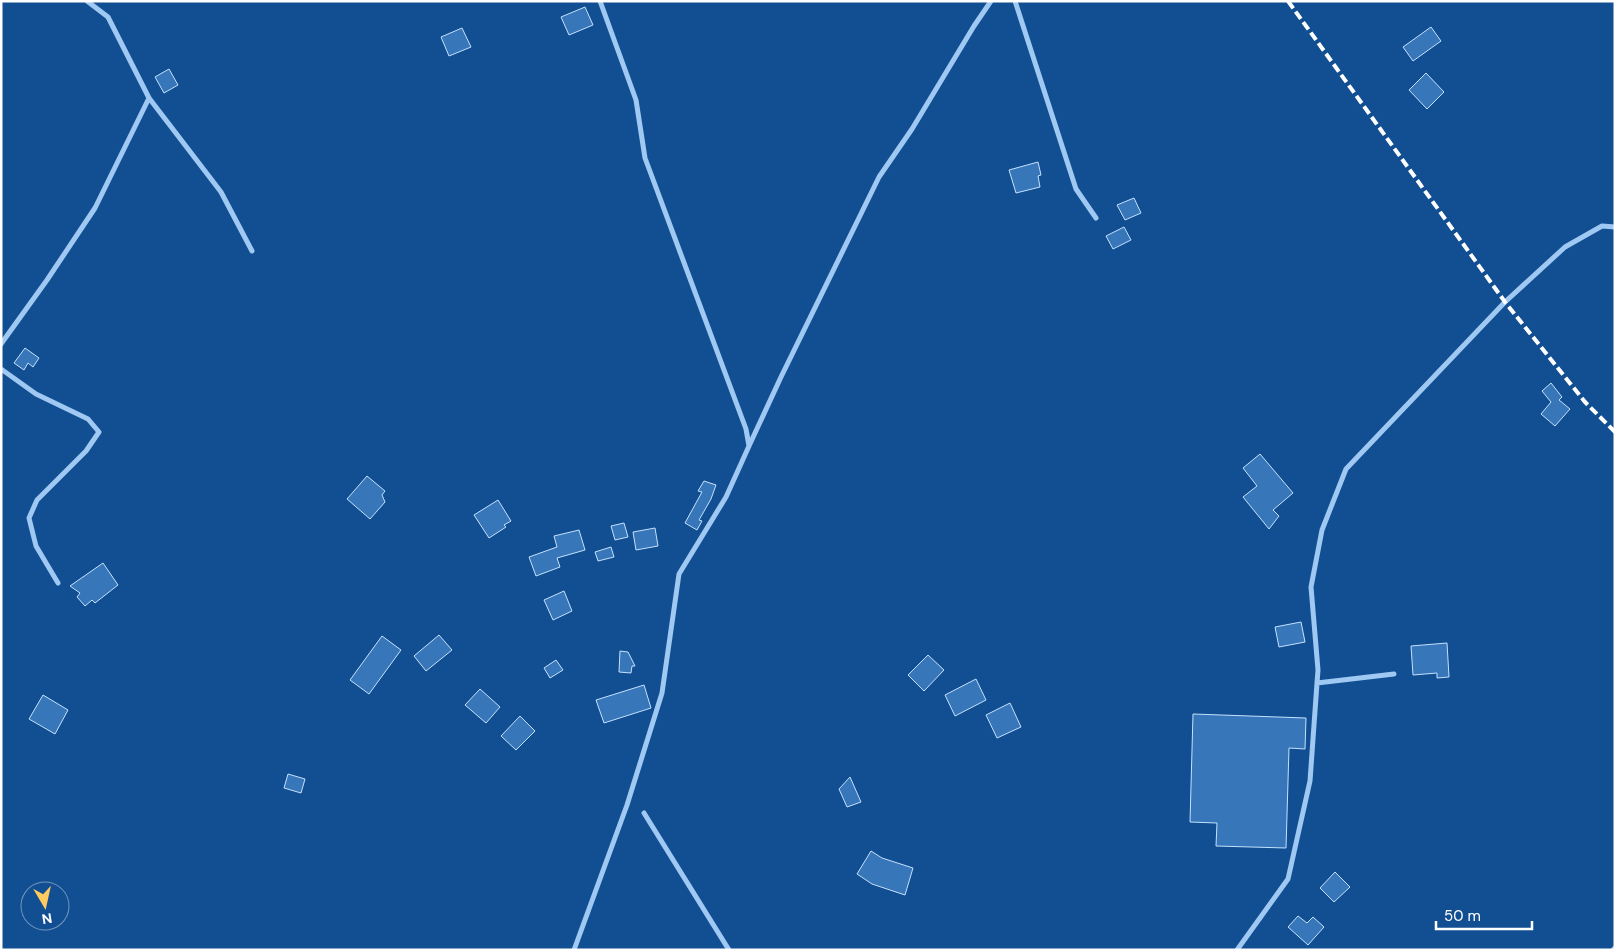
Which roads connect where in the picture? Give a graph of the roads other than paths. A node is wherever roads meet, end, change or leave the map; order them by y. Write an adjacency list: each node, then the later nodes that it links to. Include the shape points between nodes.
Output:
1 (88, 1): 5 (street, via 108,17)
2 (600, 1): 11 (street, via 636,100 645,158 746,429)
3 (990, 1): 11 (street, via 879,177)
4 (1015, 1): 6 (street, via 1076,189)
5 (149, 98): 8 (street, via 222,192); 9 (street, via 95,208)
6 (1096, 218)
7 (1615, 227): 14 (street, via 1602,226 1565,247 1505,302 1346,469 1322,530 1310,586)
8 (252, 251)
9 (1, 344)
10 (1, 369): 12 (street, via 36,394 88,419 99,432 86,451 37,500 28,518 36,546)
11 (749, 446): 16 (street, via 726,497 679,574 662,693 627,806)
12 (58, 583)
13 (1394, 674): 14 (street)
14 (1317, 683): 18 (street, via 1310,781 1288,879)
15 (644, 813): 17 (street)
16 (574, 950)
17 (729, 950)
18 (1237, 950)

